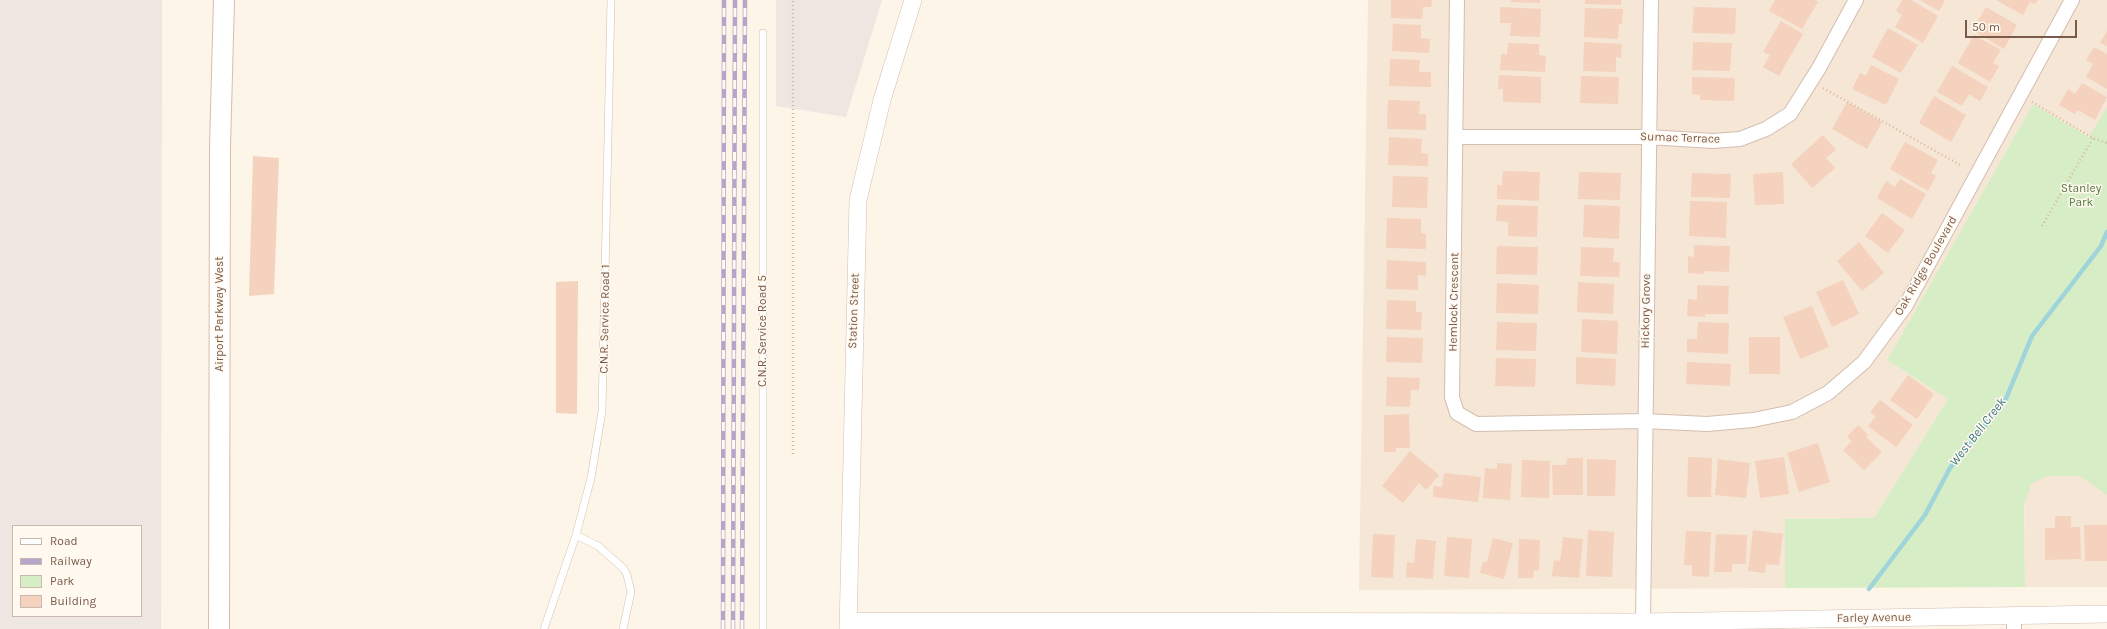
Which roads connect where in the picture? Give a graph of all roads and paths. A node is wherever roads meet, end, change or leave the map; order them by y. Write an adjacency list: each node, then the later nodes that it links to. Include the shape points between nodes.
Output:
1 (224, 0): 26 (main road, Airport Parkway West, via 220,147)
2 (611, 0): 20 (lane, C.N.R. Service Road 1, via 602,411 591,478)
3 (793, 0): 19 (path)
4 (913, 0): 24 (street, Station Street, via 882,100 858,200)
5 (1457, 0): 12 (street, Hemlock Crescent)
6 (1651, 0): 13 (street, Hickory Grove)
7 (1856, 0): 10 (street, Sumac Terrace)
8 (2072, 0): 11 (street, Oak Ridge Boulevard)
9 (763, 33): 29 (lane, C.N.R. Service Road 5)
10 (1811, 81): 13 (street, Sumac Terrace, via 1790,114 1766,129 1740,139 1713,141); 16 (path)
11 (2021, 96): 14 (path); 18 (street, Oak Ridge Boulevard, via 1906,305 1864,362 1828,394 1792,412 1753,420 1707,424)
12 (1456, 137): 13 (street, Sumac Terrace); 18 (street, Hemlock Crescent, via 1452,396 1457,413 1476,424)
13 (1648, 137): 18 (street, Hickory Grove)
14 (2093, 138): 15 (path); 17 (path)
15 (2107, 143)
16 (1962, 166)
17 (2042, 226)
18 (1644, 421): 22 (street, Hickory Grove)
19 (793, 454)
20 (576, 535): 27 (lane, C.N.R. Service Road 1); 28 (lane, via 598,546 623,568 627,575 631,592)
21 (2107, 614): 23 (street, Farley Avenue)
22 (1643, 622): 23 (street, Farley Avenue); 25 (street, Farley Avenue)
23 (2014, 622)
24 (848, 625): 25 (street, Farley Avenue)
25 (1424, 625)
26 (219, 629)
27 (544, 629)
28 (623, 629)
29 (763, 629)

